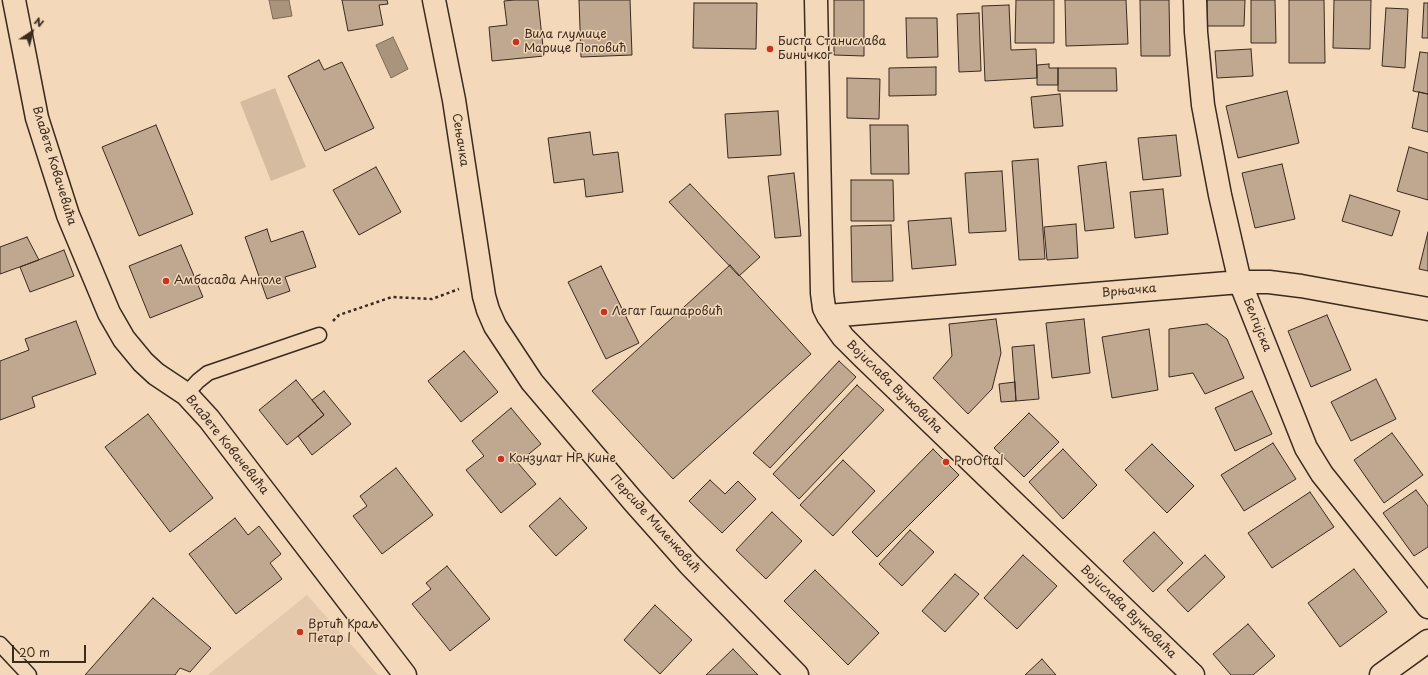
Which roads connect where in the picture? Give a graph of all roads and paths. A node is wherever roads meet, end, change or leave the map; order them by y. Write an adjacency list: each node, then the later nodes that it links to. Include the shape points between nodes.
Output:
1 (14, 0): 11 (street, Владете Ковачевића, via 38,118 68,215 109,313 133,351 156,374)
2 (434, 0): 5 (street, Сењачка, via 454,100)
3 (816, 0): 9 (street, Војислава Вучковића, via 822,293)
4 (1195, 0): 6 (street, Белгијска, via 1203,105)
5 (481, 281): 8 (path, via 432,299 392,297); 17 (street, Персиде Миленковић, via 495,326 532,382 689,564)
6 (1240, 282): 7 (street, Врњачка, via 1301,286); 9 (street, Врњачка); 12 (street, Белгијска, via 1306,448 1322,474)
7 (1428, 309)
8 (339, 315)
9 (828, 316): 18 (street, Војислава Вучковића, via 862,357)
10 (319, 335): 11 (lane, via 208,373)
11 (186, 394): 16 (street, Владете Ковачевића, via 209,419)
12 (1428, 607)
13 (1428, 641): 19 (street)
14 (0, 644): 15 (lane)
15 (29, 675)
16 (405, 675)
17 (797, 675)
18 (1193, 675)
19 (1380, 675)

